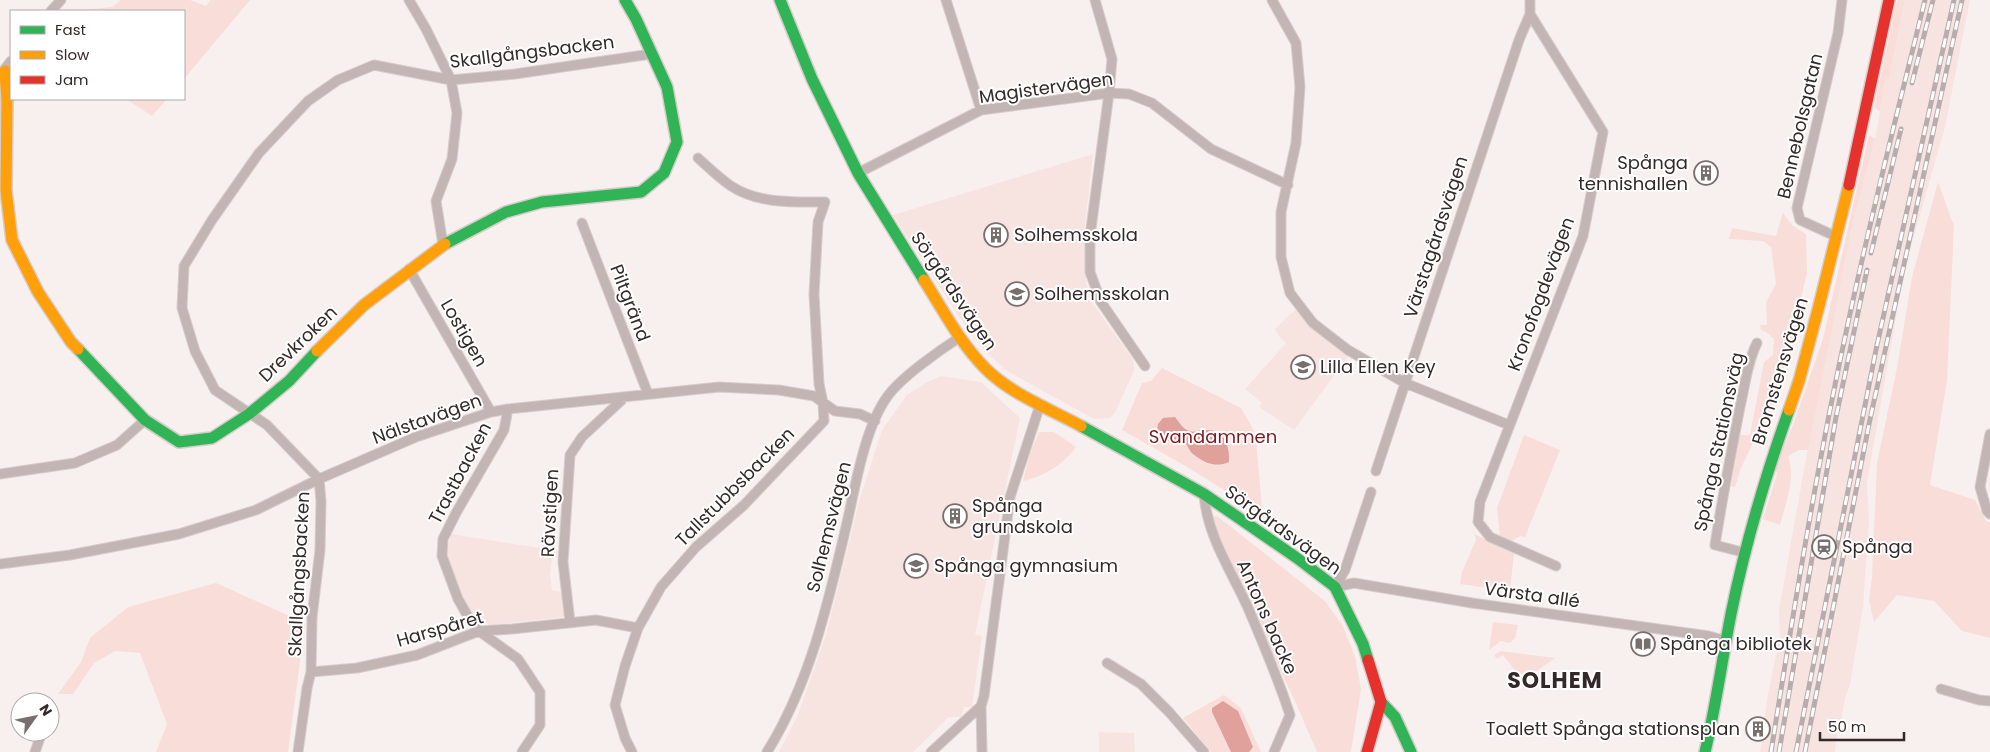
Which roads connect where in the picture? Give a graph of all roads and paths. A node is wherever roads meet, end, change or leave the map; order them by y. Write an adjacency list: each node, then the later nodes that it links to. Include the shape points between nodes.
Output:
1 (61, 0): 11 (street)
2 (409, 0): 15 (street)
3 (625, 0): 13 (street, Drevkroken)
4 (780, 0): 19 (street, Sörgårdsvägen, via 812,79)
5 (946, 0): 17 (street)
6 (1096, 0): 16 (street, via 1112,59)
7 (1272, 0): 20 (street, via 1296,43 1300,87 1296,142)
8 (1530, 0): 12 (street)
9 (1842, 0): 22 (street, Bennebolsgatan, via 1838,33 1797,208 1800,220)
10 (1889, 0): 22 (street, Bromstensvägen)
11 (52, 10)
12 (1530, 14): 28 (street, Värstagårdsvägen); 38 (street, Kronofogdevägen, via 1603,132 1583,236)
13 (651, 54): 15 (street, Skallgångsbacken); 23 (street, Drevkroken, via 667,87 677,142 664,173 641,192 542,202 506,212)
14 (5, 69): 36 (street, Drevkroken, via 6,190 12,240 38,292 71,342)
15 (451, 80): 23 (street, via 458,113 452,159 436,201); 35 (street, Skallgångsbacken, via 374,65 338,80 308,101 259,153 184,266 182,308 194,351 215,390)
16 (1109, 93): 17 (street, Magistervägen); 20 (street, Magistervägen, via 1129,94 1152,103 1211,149); 27 (street, via 1090,236 1090,272 1101,302)
17 (982, 110): 19 (street, Magistervägen)
18 (698, 158): 31 (street, Tallstubbsbacken, via 731,187 755,197 787,202 825,202 818,222 814,294 818,384)
19 (858, 173): 25 (street, Sörgårdsvägen)
20 (1288, 184): 28 (street, via 1281,212 1280,256 1290,293 1313,323 1348,350)
21 (582, 223): 29 (street, Piltgränd)
22 (1836, 236): 46 (street, Bromstensvägen, via 1799,381 1765,478)
23 (443, 245): 24 (street, Drevkroken)
24 (409, 269): 34 (street, Lostigen); 35 (street, Drevkroken, via 364,305 289,381)
25 (960, 337): 32 (street, Sörgårdsvägen, via 986,369); 37 (street, Solhemsvägen, via 898,385 887,397)
26 (1757, 344): 46 (street, Spånga Stationsväg, via 1751,356 1715,545)
27 (1145, 366)
28 (1405, 383): 38 (street); 40 (street, Värstagårdsvägen)
29 (648, 394): 30 (street, Nälstavägen); 31 (street, Nälstavägen, via 719,387 779,390 814,396)
30 (625, 397): 33 (street, Nälstavägen); 50 (street, Rävstigen, via 582,437 570,455 563,562)
31 (823, 403): 37 (street, Nälstavägen, via 835,411 860,414); 51 (street, Tallstubbsbacken, via 824,421 744,505 696,547 661,587)
32 (1040, 405): 44 (street, Sörgårdsvägen); 59 (street, via 1010,497)
33 (508, 409): 34 (street, Nälstavägen); 52 (street, Trastbacken, via 504,430 443,539 442,556 458,599)
34 (492, 412): 42 (street, Nälstavägen, via 416,437)
35 (249, 414): 36 (street, Drevkroken, via 212,438 179,442); 42 (street, Skallgångsbacken, via 266,425)
36 (145, 420): 41 (street, via 117,445 75,463)
37 (875, 421): 63 (street, Solhemsvägen, via 859,471 820,628 800,688)
38 (1509, 425): 48 (street, Kronofogdevägen, via 1480,502 1478,522 1490,537)
39 (1990, 434): 45 (street, via 1980,487)
40 (1376, 471)
41 (0, 474)
42 (319, 479): 47 (street, Nälstavägen, via 256,510 180,534 70,555); 55 (street, Skallgångsbacken, via 320,550 312,618)
43 (1371, 492): 49 (street, via 1345,570)
44 (1204, 494): 49 (street, Sörgårdsvägen); 67 (street, Antons backe, via 1217,546 1278,677 1290,715)
45 (1989, 513)
46 (1746, 553): 53 (street, Bromstensvägen)
47 (0, 564)
48 (1556, 566)
49 (1335, 587): 53 (street, Värsta allé, via 1354,583); 58 (street, Sörgårdsvägen, via 1364,644)
50 (570, 622): 51 (street, Harspåret, via 596,620); 52 (street, Harspåret)
51 (638, 628): 62 (street, Tallstubbsbacken, via 624,666 615,705)
52 (479, 631): 55 (street, Harspåret, via 417,655 357,668); 61 (street, Trastbacken, via 518,659 540,692 540,725)
53 (1726, 641): 70 (street, Bromstensvägen)
54 (1107, 662): 66 (street, via 1141,684)
55 (311, 672): 60 (street, Skallgångsbacken)
56 (1941, 689): 57 (street)
57 (1990, 701)
58 (1381, 702): 68 (street); 69 (street, via 1395,717)
59 (981, 706): 64 (street); 65 (street)
60 (298, 752)
61 (522, 752)
62 (632, 752)
63 (768, 752)
64 (931, 752)
65 (982, 752)
66 (1204, 752)
67 (1274, 752)
68 (1367, 752)
69 (1411, 752)
70 (1706, 752)

